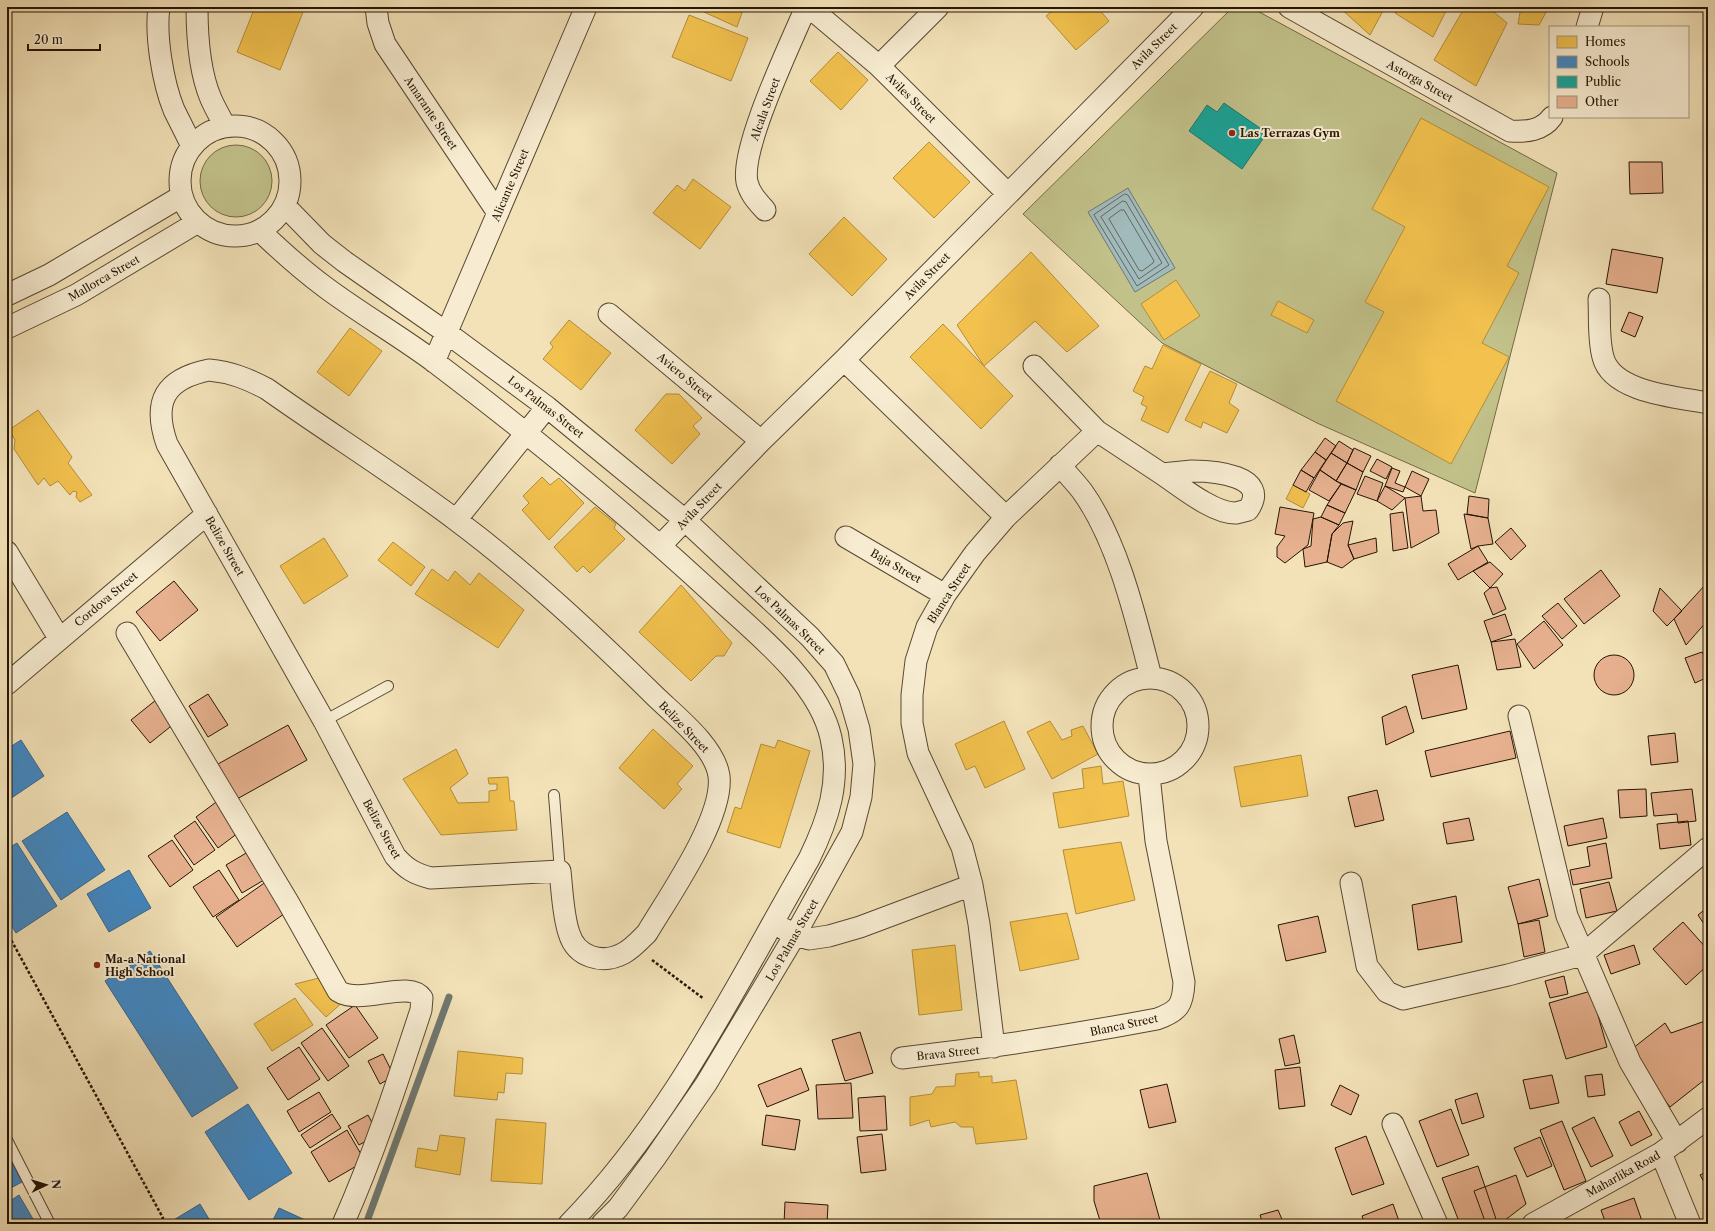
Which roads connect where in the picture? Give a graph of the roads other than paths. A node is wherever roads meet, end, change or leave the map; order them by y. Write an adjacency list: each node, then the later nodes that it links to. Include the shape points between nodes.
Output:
1 (159, 7): 14 (street, via 160,45 165,77 174,108)
2 (197, 7): 13 (street, via 201,61 210,98)
3 (376, 7): 19 (street, Amarante Street, via 385,44)
4 (586, 7): 19 (street, Alicante Street)
5 (808, 7): 11 (street, Aviles Street); 18 (street, Alcala Street, via 756,128 747,168 750,193)
6 (938, 7): 11 (street)
7 (1193, 7): 15 (street, Avila Street)
8 (1289, 7): 12 (street, Astorga Street, via 1510,131 1528,133 1547,124)
9 (1593, 7): 10 (street)
10 (1587, 26)
11 (879, 66): 15 (street, Aviles Street)
12 (1551, 118)
13 (225, 126): 14 (street, via 207,133); 17 (street, via 242,126 259,131 277,145 290,171 290,189)
14 (192, 146): 16 (street, via 183,161 180,178)
15 (1008, 194): 27 (street, Avila Street)
16 (182, 196): 20 (street, via 188,210); 22 (street, via 55,272)
17 (285, 206): 21 (street, via 275,221); 26 (street, Los Palmas Street, via 322,244)
18 (765, 210)
19 (498, 213): 26 (street, Alicante Street)
20 (198, 222): 21 (street, via 221,235 241,236); 25 (street, Mallorca Street, via 76,295)
21 (260, 231): 28 (street, via 322,285)
22 (7, 295)
23 (1599, 299): 30 (street, via 1603,358 1618,379 1625,384 1646,390)
24 (609, 314): 34 (street, Aviero Street)
25 (7, 328)
26 (447, 333): 28 (street, Alicante Street); 31 (street, Los Palmas Street)
27 (844, 360): 34 (street, Avila Street); 38 (street)
28 (434, 362): 33 (street)
29 (1034, 366): 32 (street)
30 (1708, 403)
31 (547, 407): 33 (street); 40 (street, Los Palmas Street)
32 (1097, 431): 35 (street, Blanca Street); 36 (street)
33 (526, 433): 39 (street); 42 (street)
34 (760, 441): 40 (street, Avila Street)
35 (1060, 466): 38 (street, Blanca Street); 47 (street, via 1082,492 1115,558 1130,597)
36 (1162, 474)
37 (207, 514): 39 (street, Belize Street, via 167,444 161,426 160,410 165,394 176,382 193,373 209,370 225,371 267,389); 46 (street, Cordova Street); 51 (street, Belize Street)
38 (1006, 517): 44 (street, Blanca Street, via 975,553)
39 (456, 520): 55 (street, Belize Street, via 599,641 711,754 719,776 717,803 706,833 647,933 623,954 608,959 595,958 583,954 575,946 568,932)
40 (686, 521): 42 (street, Avila Street); 59 (street, Los Palmas Street, via 810,637 834,664 849,695 860,729 864,764 861,797 852,832)
41 (846, 537): 44 (street, Baja Street)
42 (661, 545): 58 (street, via 760,637 806,686 821,711 831,737 836,767 833,795 824,828)
43 (7, 552): 46 (street)
44 (945, 595): 57 (street, Blanca Street, via 927,628 916,661 912,723 918,752 962,847)
45 (127, 633): 70 (street, via 284,895 338,991 344,995 357,997 409,990 422,998 421,1010 385,1119)
46 (59, 638): 48 (street, Cordova Street)
47 (1151, 677): 52 (street, via 1136,679 1112,696 1104,710 1102,725 1104,740 1110,754 1121,765 1134,772); 52 (street, via 1168,681 1182,689 1193,703 1198,719 1198,735 1192,751 1181,764 1166,772)
48 (7, 684)
49 (388, 686): 51 (lane)
50 (1519, 716): 60 (street, via 1567,916)
51 (324, 720): 55 (street, Belize Street, via 395,856 416,875 431,878)
52 (1149, 774): 61 (street, Blanca Street, via 1156,841 1184,982 1179,1007 1157,1019)
53 (554, 795): 55 (lane)
54 (1708, 848): 60 (street)
55 (560, 871)
56 (1351, 883): 60 (street, via 1367,966 1386,992 1403,999)
57 (972, 885): 59 (street, via 829,936 809,939); 61 (street, Blanca Street)
58 (772, 923): 59 (street); 67 (street, via 665,1107)
59 (795, 935): 68 (street, Los Palmas Street, via 706,1084)
60 (1582, 955): 66 (street)
61 (994, 1047): 62 (street, Brava Street)
62 (902, 1058)
63 (1708, 1118): 66 (street, Maharlika Road)
64 (1393, 1124): 73 (street)
65 (7, 1140): 69 (lane)
66 (1669, 1148): 74 (street, Maharlika Road); 75 (street)
67 (605, 1184): 68 (street); 71 (street)
68 (619, 1216): 72 (street, Los Palmas Street)
69 (50, 1224)
70 (343, 1224)
71 (569, 1224)
72 (602, 1224)
73 (1437, 1224)
74 (1533, 1224)
75 (1690, 1224)

